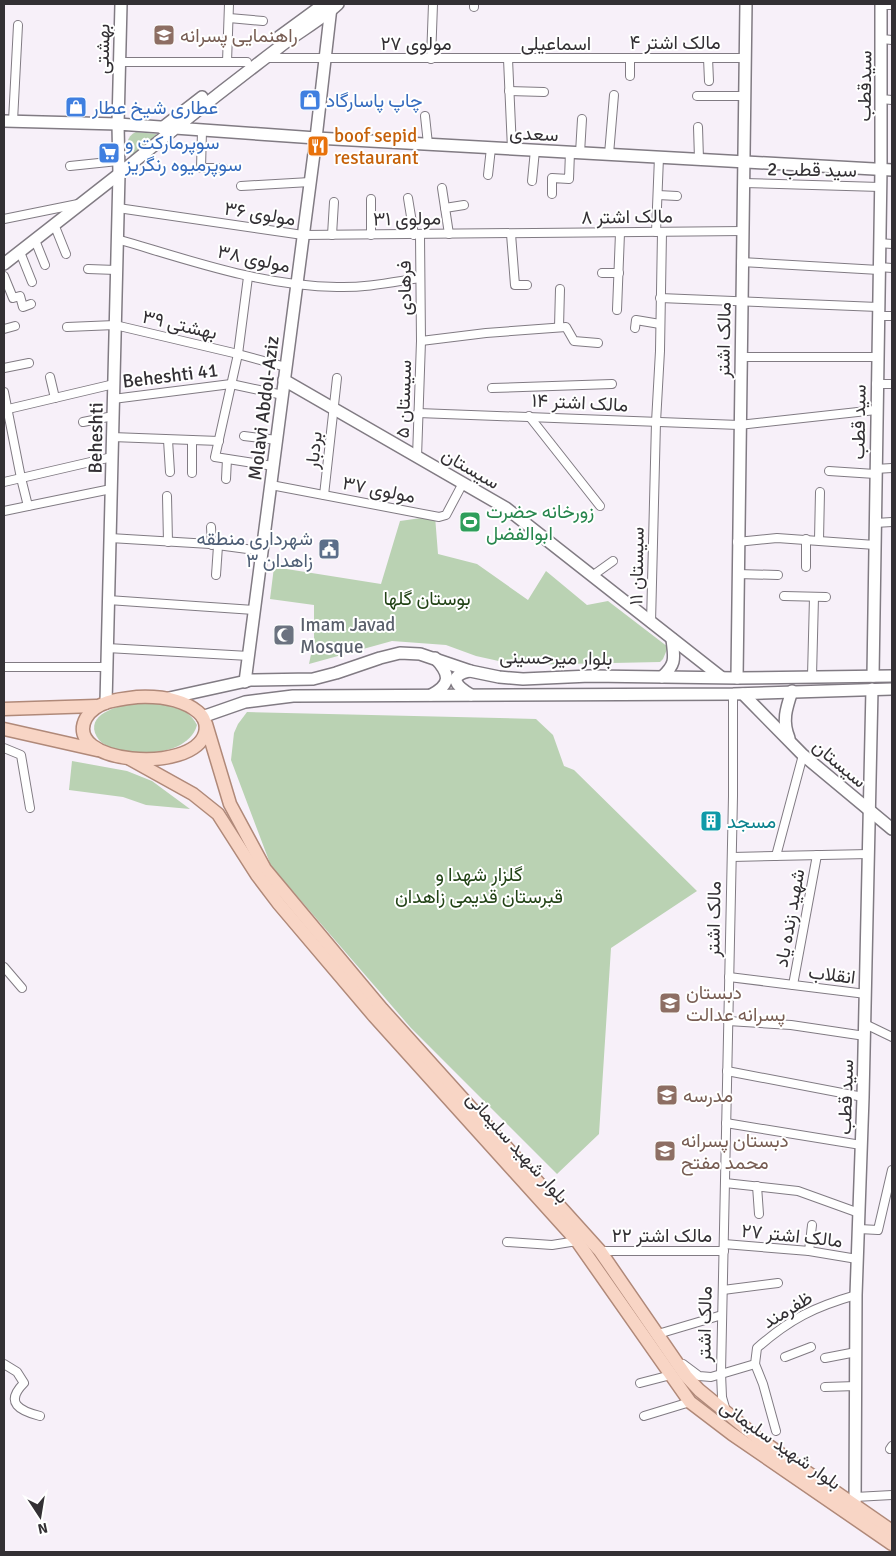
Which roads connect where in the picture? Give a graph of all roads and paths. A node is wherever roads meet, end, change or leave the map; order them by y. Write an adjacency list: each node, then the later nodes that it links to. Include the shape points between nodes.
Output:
1 (121, 4): 19 (main road, بهشتی)
2 (229, 4): 7 (street)
3 (433, 4): 15 (street)
4 (746, 4): 13 (main road, مالک اشتر)
5 (331, 5): 11 (main road); 14 (main road, Molavi Abdol-Aziz); 21 (main road)
6 (885, 5): 10 (main road, سیدقطب)
7 (229, 18): 8 (street); 20 (street)
8 (262, 21)
9 (18, 25): 32 (street)
10 (887, 39): 29 (main road, سیدقطب)
11 (265, 58): 14 (street, مولوی ۲۷); 35 (main road)
12 (708, 58): 13 (street, مالک اشتر ۴); 18 (street, مالک اشتر ۴); 23 (street)
13 (745, 58): 28 (main road, مالک اشتر)
14 (325, 59): 15 (street, مولوی ۲۷); 37 (main road, Molavi Abdol-Aziz)
15 (431, 59): 16 (street, مولوی ۲۷)
16 (508, 59): 17 (street, اسماعیلی); 24 (street)
17 (605, 59): 18 (street, مالک اشتر ۴)
18 (630, 59): 22 (street)
19 (120, 62): 20 (street); 33 (main road, بهشتی)
20 (227, 62): 21 (street)
21 (247, 62): 35 (main road)
22 (630, 76)
23 (709, 81)
24 (509, 91): 25 (street); 40 (street)
25 (544, 92)
26 (614, 95): 43 (street)
27 (697, 96): 28 (street)
28 (744, 96): 47 (main road, مالک اشتر)
29 (886, 100): 50 (main road, سیدقطب)
30 (425, 116): 38 (street)
31 (582, 119): 42 (street)
32 (8, 121): 33 (main road)
33 (118, 124): 35 (main road, سعدی); 46 (main road, بهشتی)
34 (698, 127): 45 (street)
35 (167, 129): 36 (main road, سعدی); 51 (main road)
36 (202, 131): 37 (main road, سعدی); 49 (street, via 201,168)
37 (316, 138): 38 (main road, سعدی); 54 (main road, Molavi Abdol-Aziz)
38 (428, 144): 39 (main road, سعدی)
39 (491, 148): 40 (main road, سعدی); 52 (street)
40 (512, 149): 41 (main road, سعدی)
41 (534, 150): 42 (main road, سعدی); 53 (street)
42 (575, 152): 43 (main road, سعدی); 59 (street, via 569,180 552,178)
43 (609, 154): 44 (main road, سعدی)
44 (659, 157): 45 (main road, سعدی); 60 (street, سیستان ۱۱)
45 (699, 159): 47 (main road, سعدی)
46 (118, 161): 48 (street); 51 (main road, Beheshti)
47 (743, 162): 50 (main road, سعدی); 55 (main road, مالک اشتر)
48 (70, 166)
49 (223, 168)
50 (886, 170): 57 (main road, سید قطب)
51 (119, 174): 65 (main road); 67 (main road, Beheshti)
52 (488, 176)
53 (532, 181)
54 (310, 182): 56 (street); 79 (main road, Molavi Abdol-Aziz)
55 (743, 184): 57 (street, سید قطب 2); 71 (main road, مالک اشتر)
56 (241, 186)
57 (880, 187): 82 (main road, سید قطب)
58 (442, 188): 68 (street)
59 (552, 194)
60 (658, 195): 61 (street); 72 (street, سیستان ۱۱)
61 (676, 196)
62 (371, 198): 77 (street)
63 (408, 198): 78 (street, فرهادی)
64 (334, 202): 76 (street)
65 (81, 204): 69 (street); 70 (main road)
66 (464, 205): 68 (street)
67 (118, 208): 79 (street, مولوی ۳۶); 80 (main road, Beheshti)
68 (445, 208): 74 (street)
69 (4, 218)
70 (54, 224): 81 (main road); 85 (street)
71 (744, 231): 72 (street, مالک اشتر ۸); 86 (main road, مالک اشتر)
72 (659, 232): 73 (street, مالک اشتر ۸); 102 (street, سیستان ۱۱)
73 (620, 233): 75 (street, مالک اشتر ۸); 94 (street)
74 (449, 234): 75 (street, مولوی ۳۱); 78 (street, مولوی ۳۱)
75 (511, 234): 100 (street, via 515,285)
76 (332, 235): 77 (street, مولوی ۳۱); 79 (street, مولوی ۳۱)
77 (370, 235): 78 (street, مولوی ۳۱)
78 (417, 235): 97 (street, فرهادی)
79 (303, 236): 99 (main road, Molavi Abdol-Aziz)
80 (117, 239): 92 (main road, Beheshti); 96 (street, مولوی ۳۸)
81 (35, 240): 84 (main road); 88 (street)
82 (879, 243): 83 (street); 91 (main road, سید قطب)
83 (892, 244)
84 (20, 252): 87 (main road); 98 (street)
85 (66, 254)
86 (741, 262): 91 (street); 103 (main road, مالک اشتر)
87 (4, 264)
88 (45, 265)
89 (88, 268): 92 (street)
90 (892, 268): 91 (street)
91 (879, 269): 106 (main road, سید قطب)
92 (116, 270): 110 (main road, Beheshti)
93 (602, 272): 94 (street)
94 (619, 273): 105 (street)
95 (4, 276): 104 (street, via 13,298 20,296 23,307)
96 (248, 277): 99 (street, مولوی ۳۸); 117 (street)
97 (420, 278): 99 (street, مولوی ۳۸, via 362,286); 115 (street, فرهادی)
98 (32, 282)
99 (297, 284): 121 (main road, Molavi Abdol-Aziz)
100 (527, 285)
101 (560, 289): 112 (street)
102 (660, 298): 103 (street); 108 (street, سیستان ۱۱)
103 (741, 300): 106 (street); 118 (main road, مالک اشتر)
104 (31, 304)
105 (617, 310)
106 (878, 312): 107 (street); 119 (main road, سید قطب)
107 (892, 316)
108 (660, 324): 113 (street, via 636,320); 143 (street, سیستان ۱۱)
109 (15, 326): 114 (street)
110 (115, 326): 111 (street, بهشتی ۳۹); 117 (street, بهشتی ۳۹); 126 (main road, Beheshti)
111 (67, 327)
112 (559, 328): 115 (street); 116 (street, via 566,327 574,341)
113 (635, 328)
114 (4, 329)
115 (421, 341): 139 (street, سیستان ۵)
116 (598, 344)
117 (238, 354): 121 (street, بهشتی ۳۹); 127 (street)
118 (741, 356): 119 (street); 144 (main road, مالک اشتر)
119 (877, 357): 129 (main road, سید قطب)
120 (29, 363): 122 (street)
121 (286, 367): 125 (main road, Molavi Abdol-Aziz)
122 (4, 368)
123 (50, 377): 134 (street)
124 (336, 378): 136 (street, بردبار)
125 (284, 380): 133 (main road, Molavi Abdol-Aziz); 136 (main road, سیستان)
126 (114, 384): 134 (street); 135 (main road, Beheshti)
127 (232, 384): 133 (street, Beheshti 41); 135 (street, Beheshti 41); 150 (street)
128 (612, 384): 131 (street)
129 (876, 384): 130 (street); 138 (main road, سید قطب)
130 (892, 384)
131 (492, 388)
132 (4, 392): 137 (street)
133 (282, 395): 149 (main road, Molavi Abdol-Aziz)
134 (55, 398): 137 (street)
135 (113, 398): 140 (main road, Beheshti)
136 (334, 409): 152 (main road, سیستان); 167 (street, بردبار)
137 (5, 410): 160 (street)
138 (876, 410): 144 (street, مالک اشتر ۱۴); 157 (main road, سید قطب)
139 (418, 413): 141 (street, مالک اشتر ۱۴); 152 (street, سیستان ۵)
140 (113, 416): 142 (street); 146 (main road, Beheshti)
141 (529, 416): 143 (street, مالک اشتر ۱۴); 170 (street)
142 (83, 422)
143 (656, 422): 144 (street, مالک اشتر ۱۴); 194 (street, سیستان ۱۱)
144 (740, 425): 179 (main road, مالک اشتر)
145 (244, 436): 149 (street)
146 (112, 437): 147 (street); 151 (main road, Beheshti)
147 (168, 440): 148 (street); 158 (street)
148 (192, 440): 150 (street); 159 (street)
149 (277, 440): 154 (main road, Molavi Abdol-Aziz)
150 (219, 441): 153 (street, via 215,458)
151 (112, 457): 160 (street); 165 (main road, Beheshti)
152 (417, 457): 163 (main road, سیستان)
153 (227, 459): 154 (street); 161 (street)
154 (273, 466): 164 (main road, Molavi Abdol-Aziz)
155 (892, 468): 157 (street)
156 (829, 471): 157 (street)
157 (875, 471): 173 (main road, سید قطب)
158 (170, 472)
159 (192, 474)
160 (20, 478): 162 (street); 169 (street)
161 (226, 479)
162 (4, 482)
163 (463, 483): 167 (street, مولوی ۳۷, via 446,515 439,517); 188 (main road, سیستان, via 506,508)
164 (271, 485): 167 (street, مولوی ۳۷); 182 (main road, Molavi Abdol-Aziz)
165 (111, 489): 169 (street); 175 (main road, Beheshti)
166 (820, 492): 177 (street)
167 (324, 495)
168 (167, 496): 178 (street)
169 (28, 506): 171 (street)
170 (600, 506)
171 (4, 511)
172 (892, 522): 173 (street)
173 (875, 523): 181 (main road, سید قطب)
174 (211, 527): 180 (street)
175 (110, 538): 178 (street); 192 (main road, Beheshti)
176 (806, 539): 177 (street); 179 (street); 184 (street)
177 (819, 540): 181 (street)
178 (168, 542): 180 (street)
179 (737, 542): 185 (main road, مالک اشتر)
180 (215, 545): 182 (street); 186 (street)
181 (875, 545): 203 (main road, سید قطب)
182 (262, 551): 193 (main road, Molavi Abdol-Aziz)
183 (613, 561): 188 (street)
184 (806, 567)
185 (737, 574): 187 (street); 207 (main road, مالک اشتر)
186 (216, 575)
187 (778, 575)
188 (592, 576): 194 (main road, سیستان)
189 (784, 596): 190 (street)
190 (814, 597): 191 (street); 202 (street)
191 (826, 597)
192 (108, 600): 193 (street); 196 (main road, Beheshti)
193 (254, 610): 197 (main road, Molavi Abdol-Aziz)
194 (651, 623): 195 (main road, سیستان)
195 (672, 639): 205 (main road, via 674,662); 206 (main road, سیستان)
196 (107, 648): 197 (street); 200 (main road, Beheshti)
197 (248, 656): 208 (main road, Molavi Abdol-Aziz)
198 (434, 658): 201 (main road, بلوار میرحسینی); 208 (main road, بلوار میرحسینی, via 400,653 313,679); 214 (main road, via 447,678 441,689)
199 (4, 667): 200 (street)
200 (107, 667): 216 (main road, Beheshti)
201 (470, 671): 205 (main road, بلوار میرحسینی, via 523,679); 213 (main road, via 460,673 456,680 460,688)
202 (812, 676): 203 (main road, بلوار میرحسینی); 207 (main road, بلوار میرحسینی)
203 (873, 676): 204 (main road, بلوار میرحسینی)
204 (892, 676)
205 (662, 677): 206 (main road, بلوار میرحسینی)
206 (721, 678): 207 (main road, بلوار میرحسینی)
207 (736, 678)
208 (245, 682): 215 (main road, بلوار میرحسینی)
209 (872, 689): 210 (main road, بلوار میرحسینی); 211 (main road, بلوار میرحسینی); 226 (main road, سید قطب)
210 (892, 689)
211 (792, 692): 212 (main road, بلوار میرحسینی); 220 (main road, سیستان, via 784,719)
212 (738, 694): 213 (main road, بلوار میرحسینی); 220 (main road, سیستان); 231 (street, مالک اشتر)
213 (471, 695): 214 (main road, بلوار میرحسینی)
214 (429, 696): 218 (main road, بلوار میرحسینی, via 261,699 245,702)
215 (169, 698): 216 (main road, via 137,697); 218 (main road, via 190,707)
216 (101, 704): 217 (main road); 222 (main road, via 87,717 82,729 86,741)
217 (4, 709)
218 (204, 720): 224 (main road, via 206,731 201,741 188,751 156,758); 254 (main road, بلوار شهید سلیمانی, via 230,804 265,869 382,1009)
219 (4, 729): 222 (main road)
220 (790, 742): 223 (main road, سیستان)
221 (4, 748): 225 (street, via 21,755)
222 (99, 750): 224 (main road)
223 (803, 755): 226 (main road, سیستان); 230 (street)
224 (130, 758): 251 (main road, بلوار شهید سلیمانی, via 193,794 218,814 256,875 279,904 374,1016)
225 (30, 808)
226 (869, 810): 227 (main road, سیستان); 228 (main road, سید قطب)
227 (892, 828)
228 (869, 854): 229 (street); 236 (main road, سید قطب)
229 (816, 855): 230 (street); 234 (street, شهید زنده یاد)
230 (776, 856): 231 (street)
231 (732, 858): 233 (street, مالک اشتر)
232 (4, 967): 235 (street)
233 (729, 977): 234 (street, انقلاب); 237 (street, مالک اشتر)
234 (794, 985): 236 (street, انقلاب)
235 (22, 988)
236 (866, 994): 238 (main road, سید قطب)
237 (728, 1021): 238 (street); 240 (street, مالک اشتر)
238 (865, 1030): 239 (street); 241 (main road, سید قطب)
239 (892, 1037)
240 (727, 1071): 241 (street); 242 (street, مالک اشتر)
241 (863, 1097): 243 (main road, سید قطب)
242 (726, 1123): 243 (street); 245 (street, مالک اشتر)
243 (862, 1145): 247 (main road, سید قطب)
244 (892, 1170): 250 (street, via 878,1230)
245 (725, 1183): 246 (street); 253 (street, مالک اشتر)
246 (757, 1186): 247 (street, via 798,1191); 248 (street)
247 (859, 1213): 250 (main road, سید قطب)
248 (759, 1214)
249 (812, 1225): 255 (street)
250 (858, 1229): 256 (main road, سید قطب)
251 (577, 1241): 252 (street, via 552,1246); 270 (main road, بلوار شهید سلیمانی)
252 (507, 1242)
253 (724, 1248): 254 (street, مالک اشتر ۲۲); 255 (street, مالک اشتر ۲۷); 258 (street, مالک اشتر)
254 (600, 1251): 261 (main road, بلوار شهید سلیمانی)
255 (809, 1251): 256 (street, مالک اشتر ۲۷)
256 (858, 1259): 259 (main road, سید قطب)
257 (778, 1283): 258 (street)
258 (723, 1290): 260 (street, مالک اشتر)
259 (856, 1295): 264 (main road, سید قطب); 268 (street, ظفرمند, via 828,1303 772,1335 757,1348)
260 (722, 1315): 261 (street); 269 (street, مالک اشتر)
261 (658, 1334): 263 (main road, بلوار شهید سلیمانی)
262 (811, 1347): 265 (street)
263 (668, 1350): 269 (street, via 699,1376 711,1377); 275 (main road, بلوار شهید سلیمانی, via 699,1390)
264 (856, 1352): 266 (street); 272 (main road, سید قطب)
265 (785, 1357)
266 (825, 1358)
267 (4, 1364): 276 (street, via 17,1372 24,1383 17,1393 17,1406)
268 (755, 1364): 269 (street); 278 (street)
269 (720, 1373): 275 (street, مالک اشتر)
270 (670, 1375): 271 (street); 274 (main road, بلوار شهید سلیمانی)
271 (640, 1383)
272 (856, 1386): 273 (street); 280 (main road, سید قطب)
273 (825, 1388)
274 (690, 1402): 277 (street); 282 (main road, بلوار شهید سلیمانی)
275 (727, 1414): 280 (main road, بلوار شهید سلیمانی, via 783,1456)
276 (40, 1416)
277 (644, 1416)
278 (776, 1431)
279 (892, 1495): 280 (street)
280 (855, 1501): 281 (main road, بلوار شهید سلیمانی)
281 (892, 1531)
282 (892, 1544)

